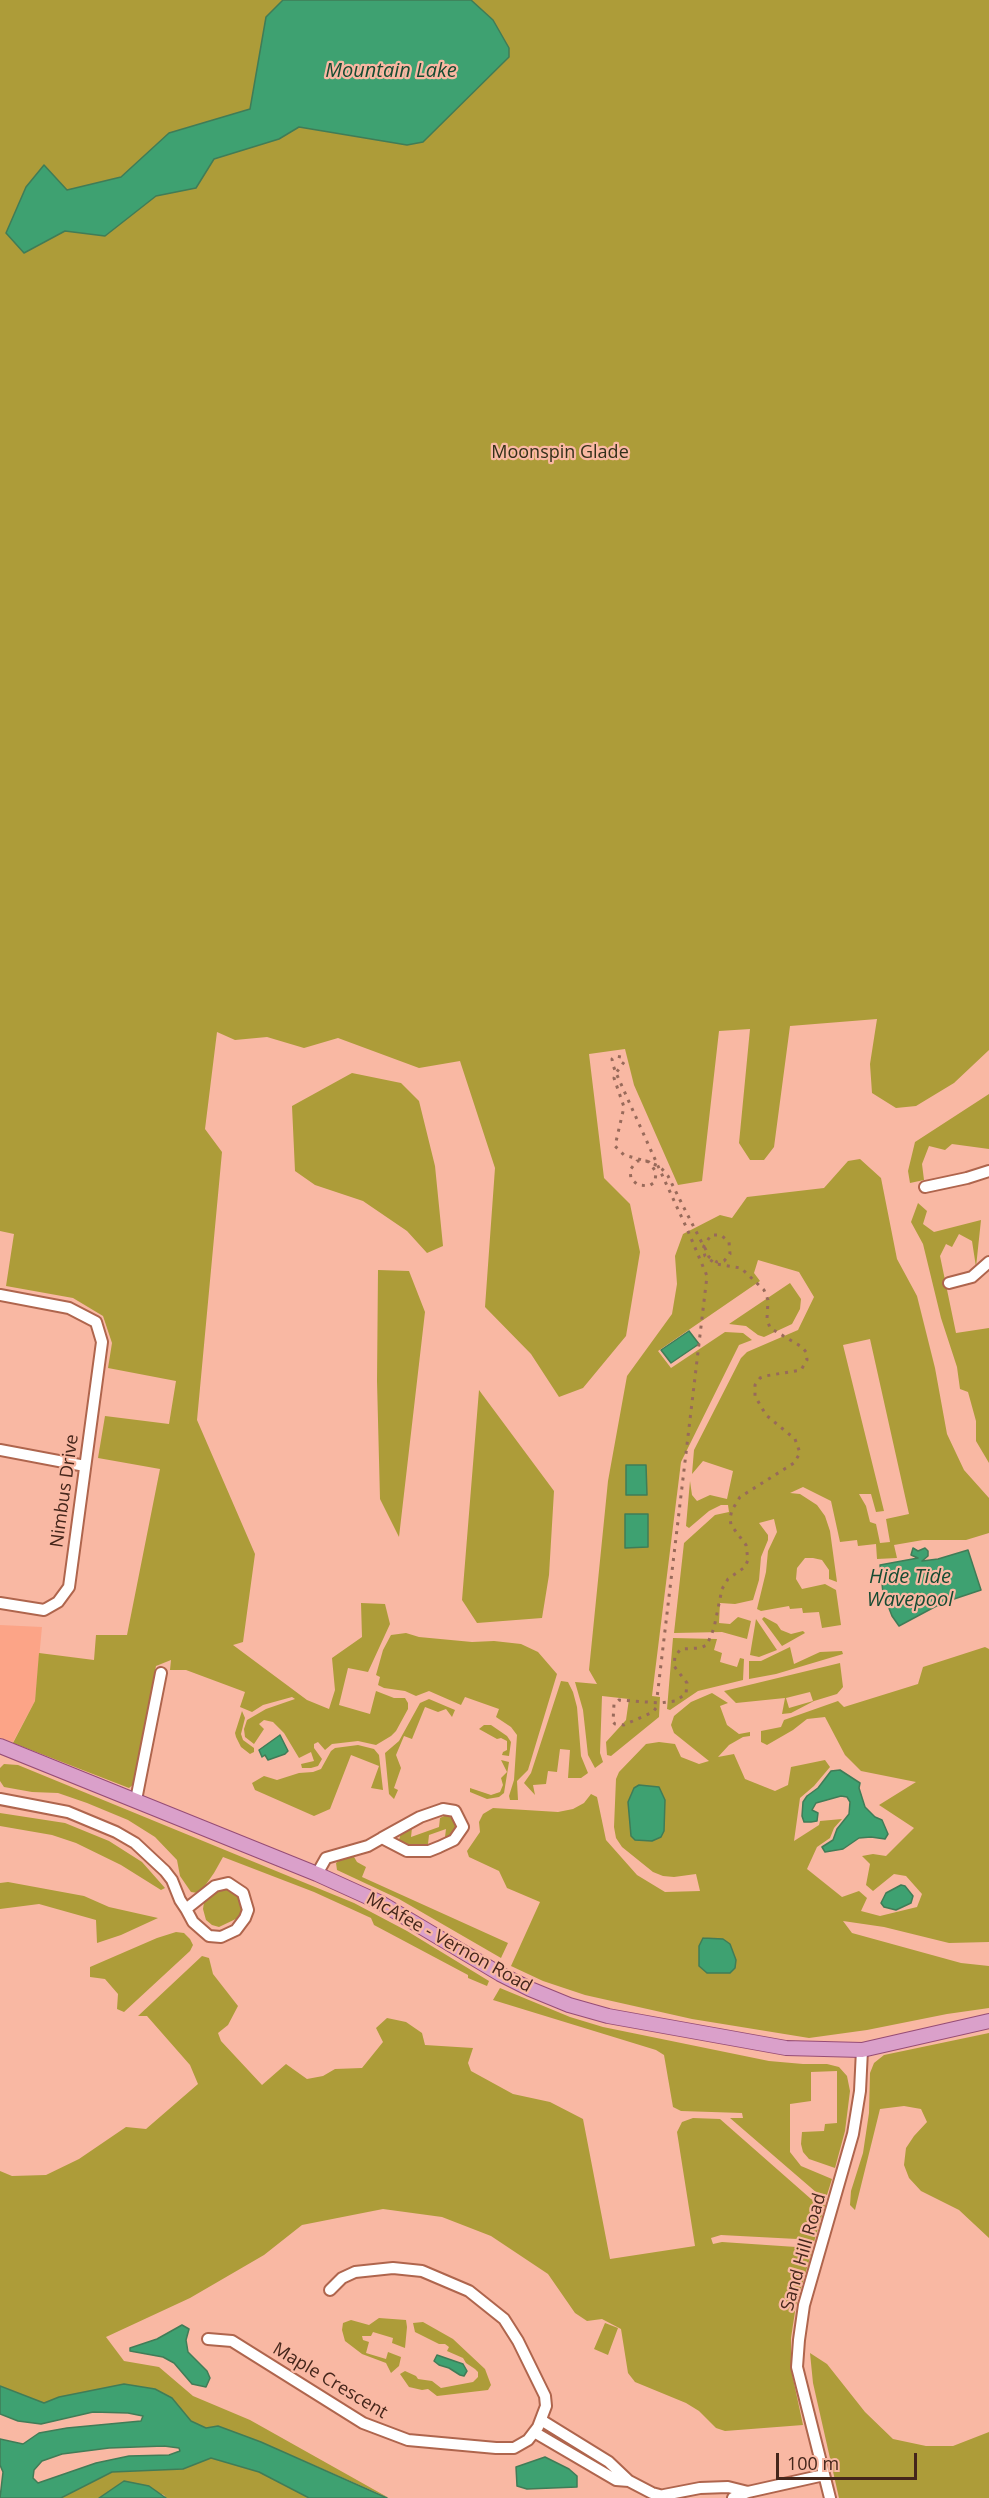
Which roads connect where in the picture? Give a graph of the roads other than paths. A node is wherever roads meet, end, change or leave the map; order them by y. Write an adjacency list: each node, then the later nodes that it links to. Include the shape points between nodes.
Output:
1 (989, 1171): 2 (street)
2 (925, 1187)
3 (989, 1262): 4 (street, via 972,1276)
4 (949, 1283)
5 (0, 1296): 7 (street, Nimbus Drive, via 69,1308 96,1322 102,1342)
6 (0, 1450): 7 (street)
7 (86, 1466): 8 (street, Nimbus Drive, via 69,1587 58,1602 44,1610)
8 (0, 1603)
9 (161, 1673): 12 (street)
10 (0, 1746): 12 (main road, McAfee - Vernon Road)
11 (0, 1799): 15 (street, via 68,1812 135,1843 172,1880)
12 (136, 1800): 14 (main road, McAfee - Vernon Road)
13 (382, 1838): 13 (street, via 407,1851 429,1851 454,1840 463,1827 455,1812 443,1809); 14 (street, via 326,1858)
14 (317, 1874): 17 (main road, McAfee - Vernon Road, via 381,1903 500,1974 569,2005 608,2016 786,2049)
15 (186, 1910): 15 (street, via 203,1933 221,1937 236,1930 248,1910 243,1893 228,1883 215,1886)
16 (989, 2021): 17 (main road, McAfee - Vernon Road)
17 (862, 2050): 21 (street, Sand Hill Road, via 854,2134 804,2304 799,2340 798,2367)
18 (330, 2290): 20 (street, via 355,2272 393,2268 422,2271 469,2291 504,2319 518,2341 545,2396 546,2406)
19 (208, 2339): 20 (street, Maple Crescent, via 232,2342 363,2423 401,2438 514,2448 528,2440)
20 (538, 2426): 23 (street, via 609,2462 628,2481)
21 (824, 2475): 22 (street); 25 (street, Sand Hill Road)
22 (748, 2492): 23 (street, via 728,2487 700,2488); 24 (street)
23 (668, 2497)
24 (733, 2498)
25 (830, 2498)

